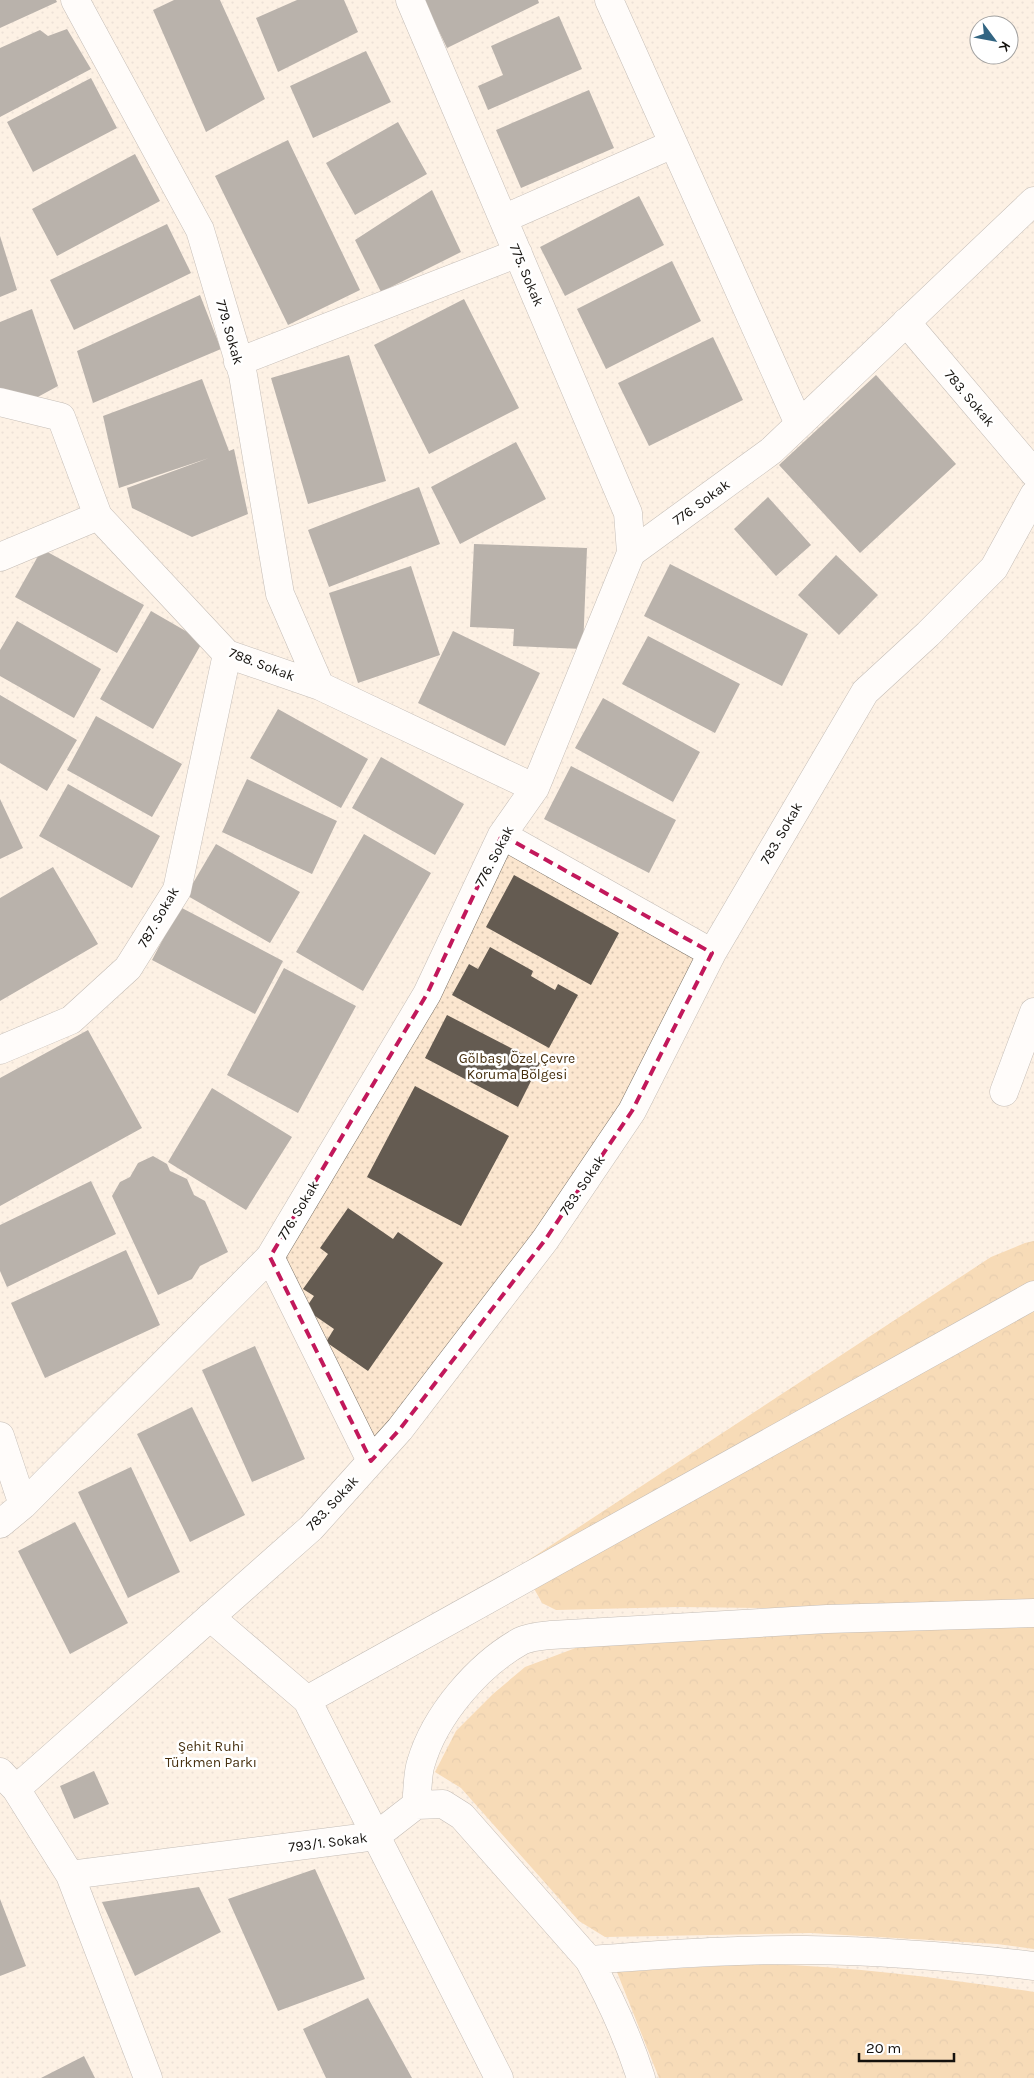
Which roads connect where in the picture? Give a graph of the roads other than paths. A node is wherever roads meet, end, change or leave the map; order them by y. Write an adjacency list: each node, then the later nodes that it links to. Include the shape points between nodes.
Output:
1 (75, 0): 9 (street, 779. Sokak, via 200,230)
2 (410, 0): 6 (street, 775. Sokak)
3 (609, 0): 4 (street)
4 (673, 144): 6 (street); 11 (street)
5 (1034, 200): 8 (street, 776. Sokak)
6 (504, 219): 7 (street, 775. Sokak)
7 (518, 253): 9 (street); 15 (street, 775. Sokak, via 628,513)
8 (906, 322): 11 (street, 776. Sokak); 12 (street, 783. Sokak)
9 (238, 362): 18 (street, 779. Sokak, via 280,594)
10 (0, 402): 14 (street, via 61,417)
11 (799, 424): 15 (street, 776. Sokak, via 771,451)
12 (1034, 473)
13 (1034, 495): 21 (street, 783. Sokak, via 994,568 865,692)
14 (98, 516): 16 (street); 17 (street, 788. Sokak)
15 (631, 553): 19 (street, 776. Sokak)
16 (0, 557)
17 (227, 654): 18 (street, 788. Sokak); 23 (street, 787. Sokak, via 177,890 128,968 70,1020)
18 (320, 686): 19 (street, 788. Sokak)
19 (535, 788): 20 (street, 776. Sokak)
20 (502, 835): 21 (street); 25 (street, 776. Sokak, via 427,994)
21 (712, 953): 28 (street, 783. Sokak, via 632,1112 545,1240 400,1429)
22 (1034, 1012): 24 (street)
23 (0, 1050)
24 (1004, 1092)
25 (270, 1257): 28 (street); 29 (street, 776. Sokak)
26 (1034, 1295): 33 (street)
27 (0, 1436): 29 (street)
28 (371, 1461): 32 (street, 783. Sokak, via 311,1528)
29 (24, 1505): 30 (street, 776. Sokak)
30 (0, 1524)
31 (1034, 1613): 35 (street, via 827,1619 551,1634 523,1640 498,1657 466,1687 444,1714 420,1764)
32 (210, 1617): 33 (street); 34 (street, 783. Sokak)
33 (307, 1700): 36 (street)
34 (8, 1780): 37 (street)
35 (416, 1804): 36 (street); 38 (street, via 443,1804 462,1816)
36 (376, 1836): 37 (street, 793/1. Sokak); 41 (street, 793/1. Sokak)
37 (70, 1875): 40 (street)
38 (589, 1960): 39 (street, via 705,1952 806,1950 942,1955); 42 (street, via 632,2049)
39 (1034, 1966)
40 (148, 2078)
41 (498, 2078)
42 (641, 2078)

